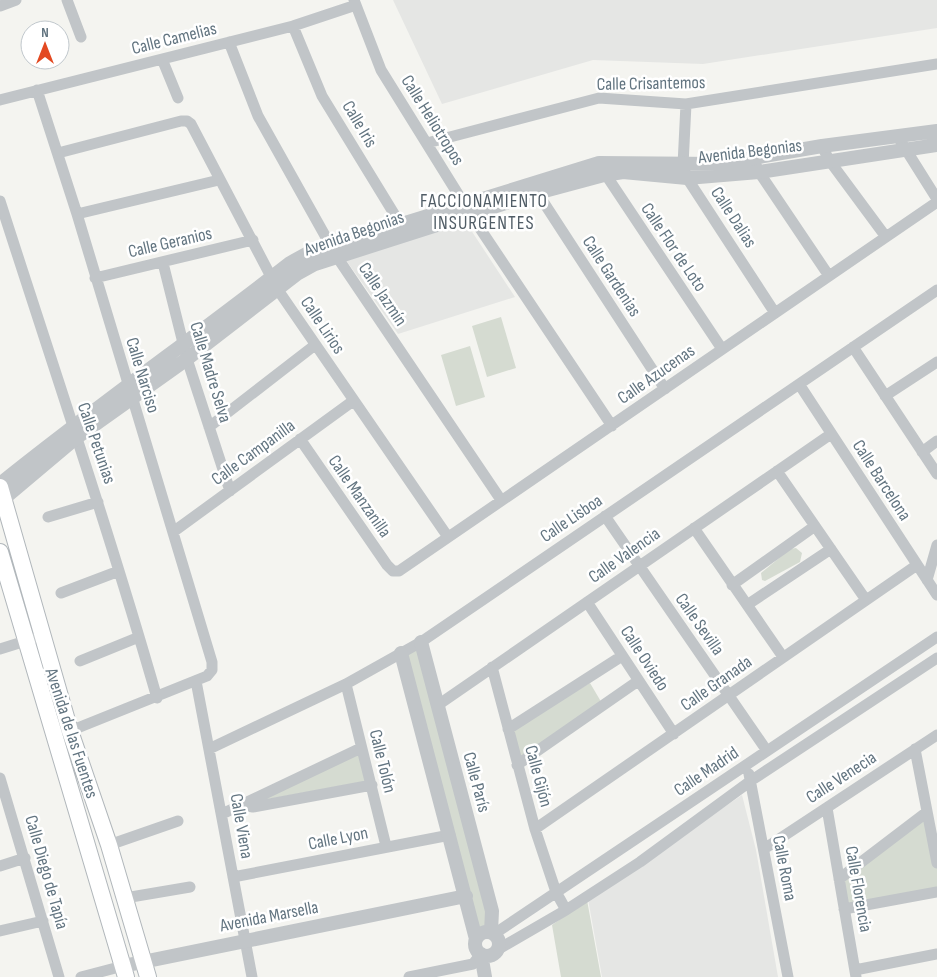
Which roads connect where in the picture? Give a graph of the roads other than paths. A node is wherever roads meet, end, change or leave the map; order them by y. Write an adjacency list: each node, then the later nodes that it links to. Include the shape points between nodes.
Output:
1 (16, 0): 4 (street)
2 (68, 0): 6 (street)
3 (355, 2): 5 (street, Calle Camelias); 16 (street, Calle Heliotropos, via 381,70)
4 (0, 6)
5 (293, 26): 7 (street, Calle Camelias); 32 (street, Calle Iris, via 322,96)
6 (81, 37)
7 (229, 42): 8 (street, Calle Camelias); 35 (street, Calle Jazmín, via 258,116)
8 (162, 59): 10 (street, Calle Camelias); 11 (street)
9 (937, 64): 13 (street, Calle Crisantemos)
10 (37, 90): 12 (street, Calle Camelias); 20 (street, Calle Narciso)
11 (178, 98)
12 (0, 100)
13 (686, 104): 16 (street, Calle Crisantemos, via 599,98); 24 (street)
14 (937, 131): 15 (street, Avenida Begonias)
15 (898, 136): 18 (street, Avenida Begonias); 19 (street)
16 (427, 143): 30 (street, Calle Heliotropos)
17 (937, 145): 19 (street, Avenida Begonias)
18 (822, 146): 21 (street, Avenida Begonias); 22 (street)
19 (906, 150): 22 (street, Avenida Begonias); 28 (street)
20 (58, 153): 26 (street, Calle Lirios, via 187,121); 31 (street, Calle Narciso)
21 (753, 158): 24 (street, Avenida Begonias); 25 (street)
22 (829, 160): 25 (street, Avenida Begonias); 33 (street)
23 (602, 169): 24 (street, Avenida Begonias); 27 (street, Avenida Begonias); 44 (street, Calle Flor de Loto)
24 (685, 172): 25 (street, Avenida Begonias); 41 (street, Calle Dalias)
25 (759, 172): 37 (street)
26 (219, 180): 31 (street); 34 (street, Calle Lirios)
27 (534, 188): 30 (street, Avenida Begonias); 48 (street, Calle Gardenias)
28 (937, 200): 33 (street, Calle Azucenas)
29 (0, 201): 54 (street, Calle Petunias)
30 (467, 209): 32 (street, Avenida Begonias); 52 (street, Calle Heliotropos)
31 (77, 214): 38 (street, Calle Narciso)
32 (403, 230): 35 (street, Avenida Begonias)
33 (886, 237): 37 (street, Calle Azucenas)
34 (253, 240): 36 (street, Calle Geranios); 39 (street, Calle Lirios)
35 (333, 251): 39 (street, Avenida Begonias, via 302,256); 63 (street, Calle Jazmín)
36 (163, 263): 38 (street, Calle Geranios); 45 (street, Calle Madre Selva)
37 (829, 276): 41 (street, Calle Azucenas)
38 (95, 278): 49 (street, Calle Narciso)
39 (275, 284): 42 (street, Calle Lirios); 45 (street, Avenida Begonias)
40 (937, 290): 43 (street, Calle Lisboa)
41 (775, 313): 44 (street, Calle Azucenas)
42 (315, 345): 51 (street, Calle Lirios); 53 (street)
43 (853, 347): 47 (street, Calle Lisboa); 50 (street)
44 (722, 349): 48 (street, Calle Azucenas)
45 (185, 352): 49 (street, Avenida Begonias); 53 (street, Calle Madre Selva)
46 (937, 362): 50 (street)
47 (799, 384): 55 (street, Calle Barcelona); 65 (street, Calle Lisboa)
48 (665, 389): 52 (street, Calle Azucenas)
49 (131, 392): 54 (street, Avenida Begonias); 69 (street, Calle Narciso)
50 (885, 396): 58 (street)
51 (353, 401): 56 (street, Calle Campanilla); 70 (street, Calle Lirios)
52 (612, 426): 63 (street, Calle Azucenas)
53 (209, 427): 61 (street, Calle Madre Selva)
54 (74, 433): 62 (street, Avenida Begonias); 64 (street, Calle Petunias)
55 (831, 434): 59 (street, Calle Valencia); 74 (street, Calle Barcelona)
56 (300, 440): 61 (street, Calle Campanilla); 76 (street, Calle Manzanilla, via 386,566)
57 (937, 441): 58 (street)
58 (922, 452): 60 (street)
59 (777, 471): 67 (street); 68 (street, Calle Valencia)
60 (937, 474)
61 (230, 490): 69 (street, Calle Campanilla)
62 (1, 493): 87 (main road, Avenida de las Fuentes)
63 (501, 500): 70 (street, Calle Azucenas)
64 (98, 502): 66 (street); 77 (street, Calle Petunias)
65 (605, 516): 75 (street, Calle Sevilla); 88 (street, Calle Lisboa)
66 (48, 517)
67 (815, 526): 72 (street); 79 (street)
68 (694, 528): 75 (street, Calle Valencia); 79 (street)
69 (173, 532): 96 (street, Calle Narciso, via 212,662 212,670 207,676)
70 (448, 537): 76 (street, Calle Azucenas, via 404,568)
71 (937, 545): 78 (street)
72 (831, 549): 82 (street); 84 (street)
73 (0, 552): 87 (main road, Avenida de las Fuentes)
74 (918, 565): 78 (street, Calle Barcelona); 82 (street, Calle Granada)
75 (639, 566): 83 (street, Calle Valencia); 99 (street, Calle Sevilla)
76 (393, 570)
77 (119, 571): 80 (street); 85 (street, Calle Petunias)
78 (927, 580): 81 (street, Calle Barcelona)
79 (732, 585): 84 (street)
80 (60, 592)
81 (937, 595)
82 (866, 600): 92 (street, Calle Granada)
83 (587, 602): 91 (street, Calle Oviedo); 95 (street, Calle Valencia)
84 (747, 606): 92 (street)
85 (139, 637): 94 (street); 100 (street, Calle Petunias)
86 (937, 637): 109 (street, Calle Madrid)
87 (33, 638): 89 (street); 103 (main road, Avenida de las Fuentes); 146 (main road, Avenida de las Fuentes)
88 (421, 642): 90 (street, Calle Lisboa); 101 (street, Calle París)
89 (0, 649)
90 (402, 653): 98 (street, Calle Lisboa); 121 (street)
91 (622, 656): 97 (street, Calle Oviedo); 102 (street)
92 (783, 657): 99 (street, Calle Granada)
93 (937, 658): 113 (street, Calle Madrid)
94 (80, 660)
95 (492, 667): 101 (street, Calle Valencia); 102 (street, Calle Gijón)
96 (196, 681): 100 (street); 107 (street, Calle Viena)
97 (638, 681): 104 (street, Calle Oviedo); 110 (street)
98 (346, 684): 106 (street, Calle Tolón); 107 (street, Calle Lisboa)
99 (729, 696): 104 (street, Calle Granada); 109 (street, Calle Sevilla)
100 (157, 698): 103 (street)
101 (438, 705): 139 (street, Calle París, via 492,911)
102 (508, 729): 110 (street, Calle Gijón)
103 (70, 731): 122 (main road, Avenida de las Fuentes)
104 (674, 734): 120 (street, Calle Granada)
105 (937, 735): 108 (street, Calle Venecia)
106 (361, 748): 114 (street, Calle Tolón); 115 (street)
107 (209, 749): 118 (street, Calle Viena)
108 (915, 749): 116 (street, Calle Venecia); 117 (street)
109 (767, 751): 111 (street, Calle Madrid)
110 (517, 765): 120 (street, Calle Gijón)
111 (745, 766): 113 (street, Calle Roma); 131 (street, Calle Madrid)
112 (0, 778): 125 (street, Calle Diego de Tapía)
113 (752, 780): 124 (street, Calle Roma); 136 (street, Calle Madrid, via 640,862)
114 (372, 785): 115 (street, via 253,807); 123 (street, Calle Tolón)
115 (240, 805): 118 (street)
116 (826, 808): 124 (street, Calle Venecia); 129 (street, Calle Florencia)
117 (927, 812): 126 (street); 129 (street)
118 (222, 814): 128 (street, Calle Viena)
119 (178, 821): 122 (street)
120 (535, 829): 131 (street, Calle Gijón)
121 (450, 835): 123 (street, Calle Lyon); 133 (street)
122 (109, 845): 134 (main road, Avenida de las Fuentes)
123 (386, 846): 128 (street, Calle Lyon)
124 (764, 849): 153 (street, Calle Roma)
125 (25, 858): 127 (street); 137 (street, Calle Diego de Tapía)
126 (937, 863)
127 (0, 866)
128 (233, 877): 141 (street, Calle Viena)
129 (839, 879): 135 (street, Calle Florencia)
130 (190, 887): 134 (street)
131 (556, 892): 136 (street, Calle Gijón); 139 (street, Calle Madrid)
132 (937, 892): 135 (street)
133 (466, 896): 140 (street); 141 (street, Avenida Marsella)
134 (125, 898): 145 (main road, Avenida de las Fuentes)
135 (844, 909): 147 (street, Calle Florencia)
136 (566, 910): 142 (street, Calle Madrid)
137 (43, 920): 138 (street); 148 (street, Calle Diego de Tapía)
138 (0, 931)
139 (492, 933): 140 (street, via 485,932); 142 (street, via 498,938)
140 (476, 938): 143 (street, via 476,947)
141 (245, 940): 145 (street, Avenida Marsella); 150 (street, Calle Viena)
142 (497, 950): 143 (street, via 490,955)
143 (481, 954): 151 (street, via 473,964); 152 (street)
144 (937, 954): 147 (street)
145 (146, 969): 146 (street, Avenida Marsella)
146 (125, 972): 149 (street, Avenida Marsella)
147 (855, 974)
148 (59, 977)
149 (81, 977)
150 (252, 977)
151 (414, 977)
152 (485, 977)
153 (788, 977)

